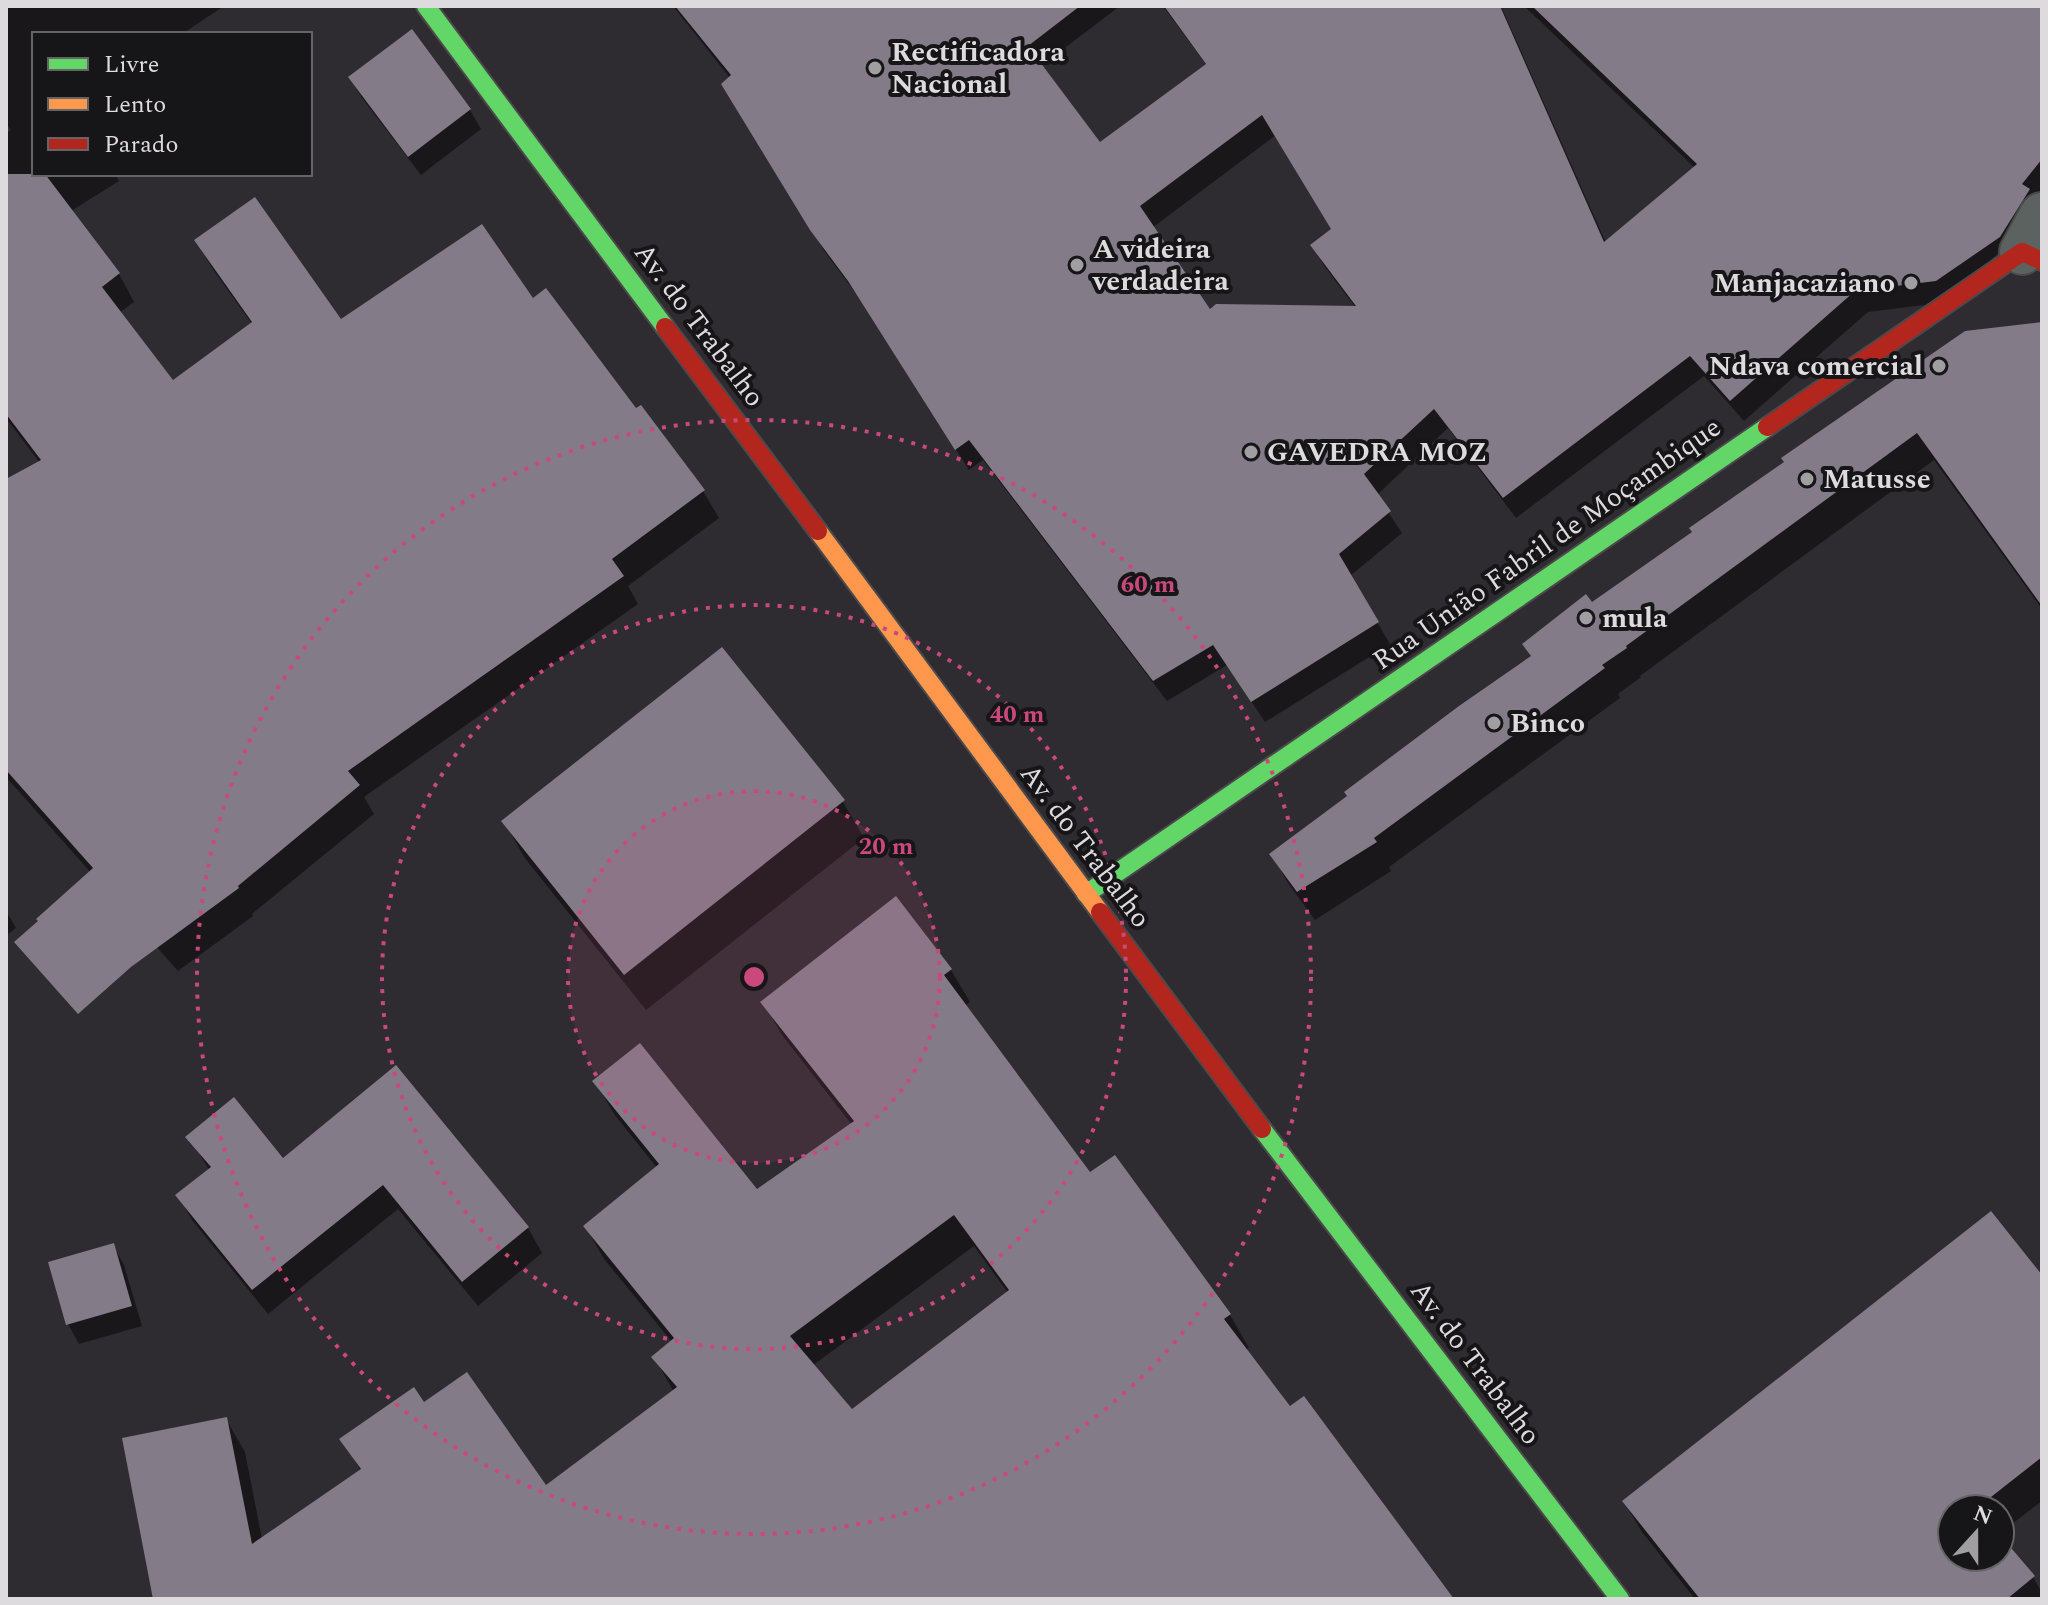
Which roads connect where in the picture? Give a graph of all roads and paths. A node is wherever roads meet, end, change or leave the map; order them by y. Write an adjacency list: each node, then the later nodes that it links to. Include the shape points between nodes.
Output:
1 (426, 6): 3 (main road, Av. do Trabalho)
2 (2035, 243): 3 (main road, Rua União Fabril de Moçambique)
3 (1086, 894): 4 (main road, Av. do Trabalho)
4 (1620, 1599)

